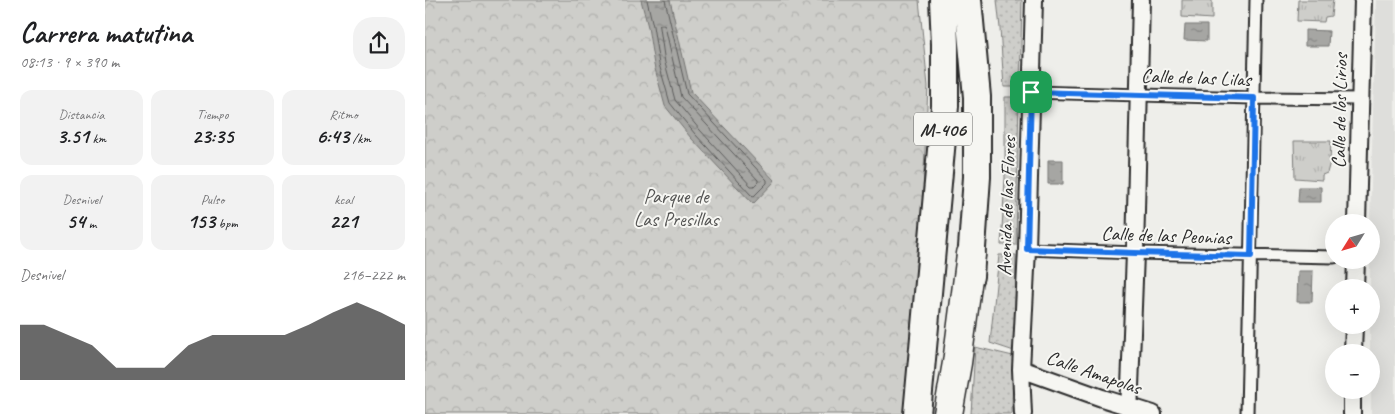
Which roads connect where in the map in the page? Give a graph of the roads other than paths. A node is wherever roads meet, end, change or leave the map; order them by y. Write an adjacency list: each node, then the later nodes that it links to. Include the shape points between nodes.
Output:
1 (943, 0): 20 (highway, M-406, via 945,106)
2 (967, 0): 14 (highway, M-406, via 977,106 977,177)
3 (1033, 0): 7 (street, Avenida de las Flores)
4 (1141, 0): 8 (street)
5 (1256, 0): 9 (street)
6 (1363, 0): 10 (street, Calle de los Lirios)
7 (1031, 92): 8 (street, Calle de las Lilas); 12 (street, Avenida de las Flores)
8 (1138, 94): 9 (street, Calle de las Lilas); 13 (street)
9 (1254, 98): 10 (street, Calle de las Lilas); 15 (street)
10 (1360, 99): 11 (street, Calle de los Lirios)
11 (1357, 214)
12 (1027, 249): 13 (street, Calle de las Peonias); 17 (street, Avenida de las Flores)
13 (1135, 253): 15 (street, Calle de las Peonias); 19 (street)
14 (971, 254): 21 (highway); 22 (highway, M-406)
15 (1251, 256): 16 (street, Calle de las Peonias); 25 (street)
16 (1325, 257)
17 (1021, 369): 19 (street, Calle Amapolas); 23 (street, Avenida de las Flores)
18 (1352, 399): 26 (street)
19 (1129, 410): 24 (street, Calle Amapolas)
20 (917, 414)
21 (948, 414)
22 (959, 414)
23 (1023, 414)
24 (1153, 414)
25 (1247, 414)
26 (1351, 414)

